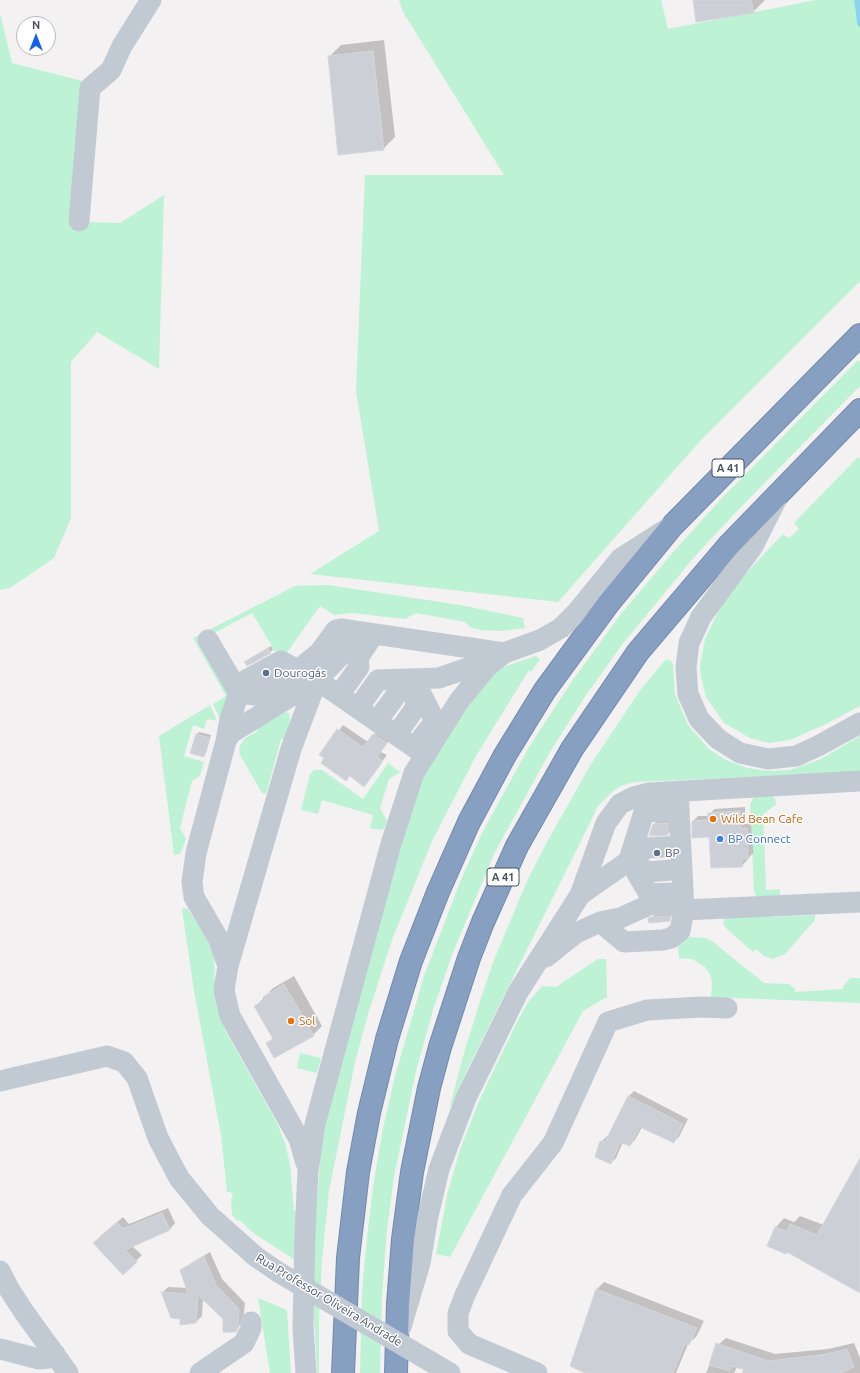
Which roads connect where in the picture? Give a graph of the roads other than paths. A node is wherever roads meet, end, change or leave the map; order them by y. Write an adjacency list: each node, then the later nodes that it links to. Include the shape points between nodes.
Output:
1 (152, 0): 2 (street, via 122,46 111,70 90,88)
2 (79, 221)
3 (860, 335): 6 (highway, A 41)
4 (860, 410): 5 (highway, A 41)
5 (781, 490): 14 (street, via 753,546 701,617 689,643 686,667 688,694 699,719 718,739 740,753 768,759 796,756); 29 (highway, A 41, via 729,545 638,652 549,786 511,860 469,958 429,1088 412,1172 403,1238)
6 (673, 525): 9 (street, via 621,558 561,628 540,640); 36 (highway, A 41, via 580,641 525,723 469,822 426,922 387,1039 358,1172 347,1266)
7 (375, 634): 9 (street); 10 (street, via 336,630 319,653); 13 (street, via 358,658); 13 (street, via 354,642)
8 (208, 640): 12 (street)
9 (504, 654): 11 (street, via 439,678); 13 (street, via 486,668 467,691)
10 (298, 670): 12 (street, via 255,695); 13 (street)
11 (414, 680): 13 (street, via 406,700); 13 (street, via 378,680); 13 (street, via 435,721)
12 (239, 693): 15 (street)
13 (372, 718): 15 (street, via 231,733); 22 (street, via 291,749); 26 (street, via 414,772 391,844 315,1124)
14 (860, 723)
15 (226, 741): 22 (street, via 196,853 192,882 194,897 219,940)
16 (860, 781): 18 (street)
17 (629, 860): 18 (street, via 647,848); 18 (street, via 648,882); 18 (street, via 644,812); 19 (street)
18 (681, 866): 19 (street, via 649,793 634,797 620,804 606,823); 20 (street); 21 (street, via 650,920 620,918); 21 (street, via 680,931 671,938 624,942)
19 (580, 895): 23 (street)
20 (860, 902)
21 (600, 922): 23 (street, via 576,933 548,956)
22 (228, 966): 26 (street, via 224,990 230,1016 299,1140)
23 (518, 992): 29 (street, via 450,1135 428,1216 420,1263)
24 (727, 1008): 32 (street, via 647,1010 608,1022 553,1143 512,1196 465,1294 458,1313 458,1331 468,1344)
25 (0, 1082): 38 (street, Rua Professor Oliveira Andrade, bridge, via 107,1056 124,1062 137,1078 158,1138 179,1178 210,1216 255,1256 278,1272)
26 (308, 1171): 35 (street, via 303,1328)
27 (0, 1271): 31 (street, via 24,1312)
28 (251, 1322): 34 (street, via 244,1343)
29 (396, 1340): 37 (highway, A 41)
30 (0, 1348): 31 (street, via 39,1359 49,1358)
31 (55, 1354): 33 (street)
32 (530, 1370)
33 (68, 1373)
34 (200, 1373)
35 (306, 1373)
36 (343, 1373)
37 (396, 1373)
38 (450, 1373)

